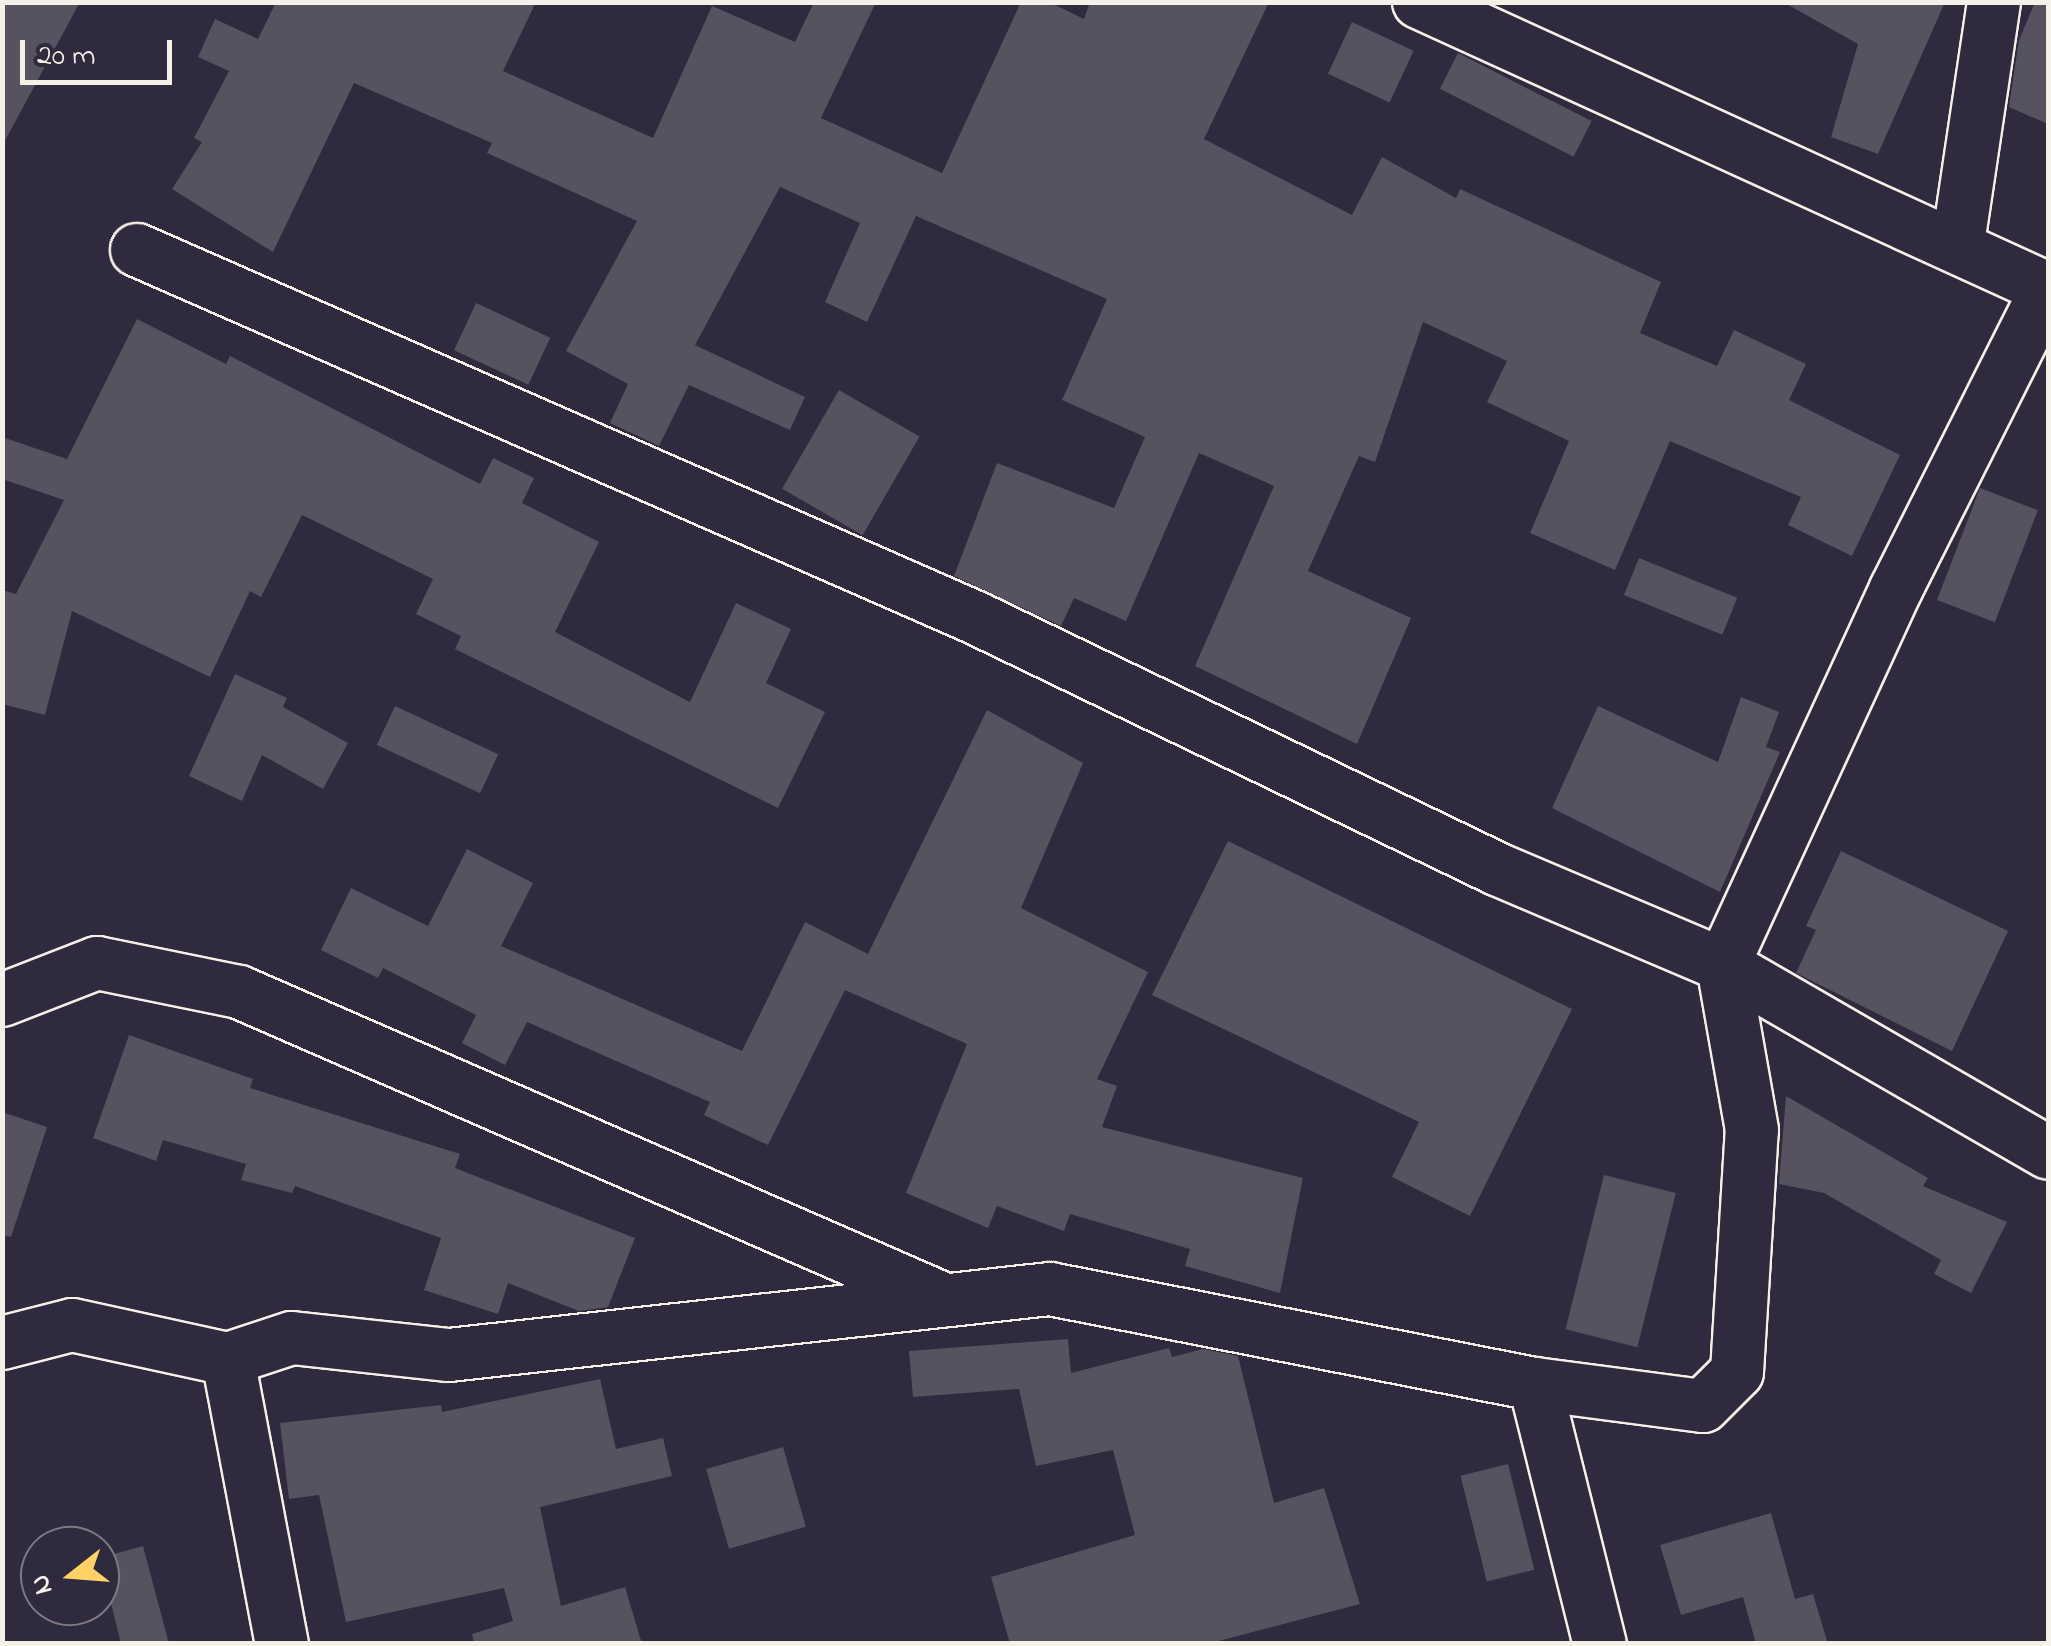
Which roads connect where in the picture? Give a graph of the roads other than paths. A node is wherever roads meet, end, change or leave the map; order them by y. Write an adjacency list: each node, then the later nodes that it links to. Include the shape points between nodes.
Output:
1 (1419, 2): 3 (street)
2 (1994, 2): 3 (street)
3 (1958, 242): 5 (street)
4 (137, 250): 6 (street, via 976,618 1497,869)
5 (2048, 289): 6 (street, via 1896,589)
6 (1723, 966): 8 (street); 12 (street, via 1752,1130 1737,1372 1703,1406)
7 (2, 1000): 9 (street, via 97,963 239,992)
8 (2048, 1152)
9 (946, 1300): 11 (street, via 449,1355 292,1338); 12 (street, via 1050,1289)
10 (2, 1343): 11 (street, via 72,1325)
11 (228, 1358): 13 (street)
12 (1534, 1384): 14 (street)
13 (282, 1644)
14 (1600, 1644)

